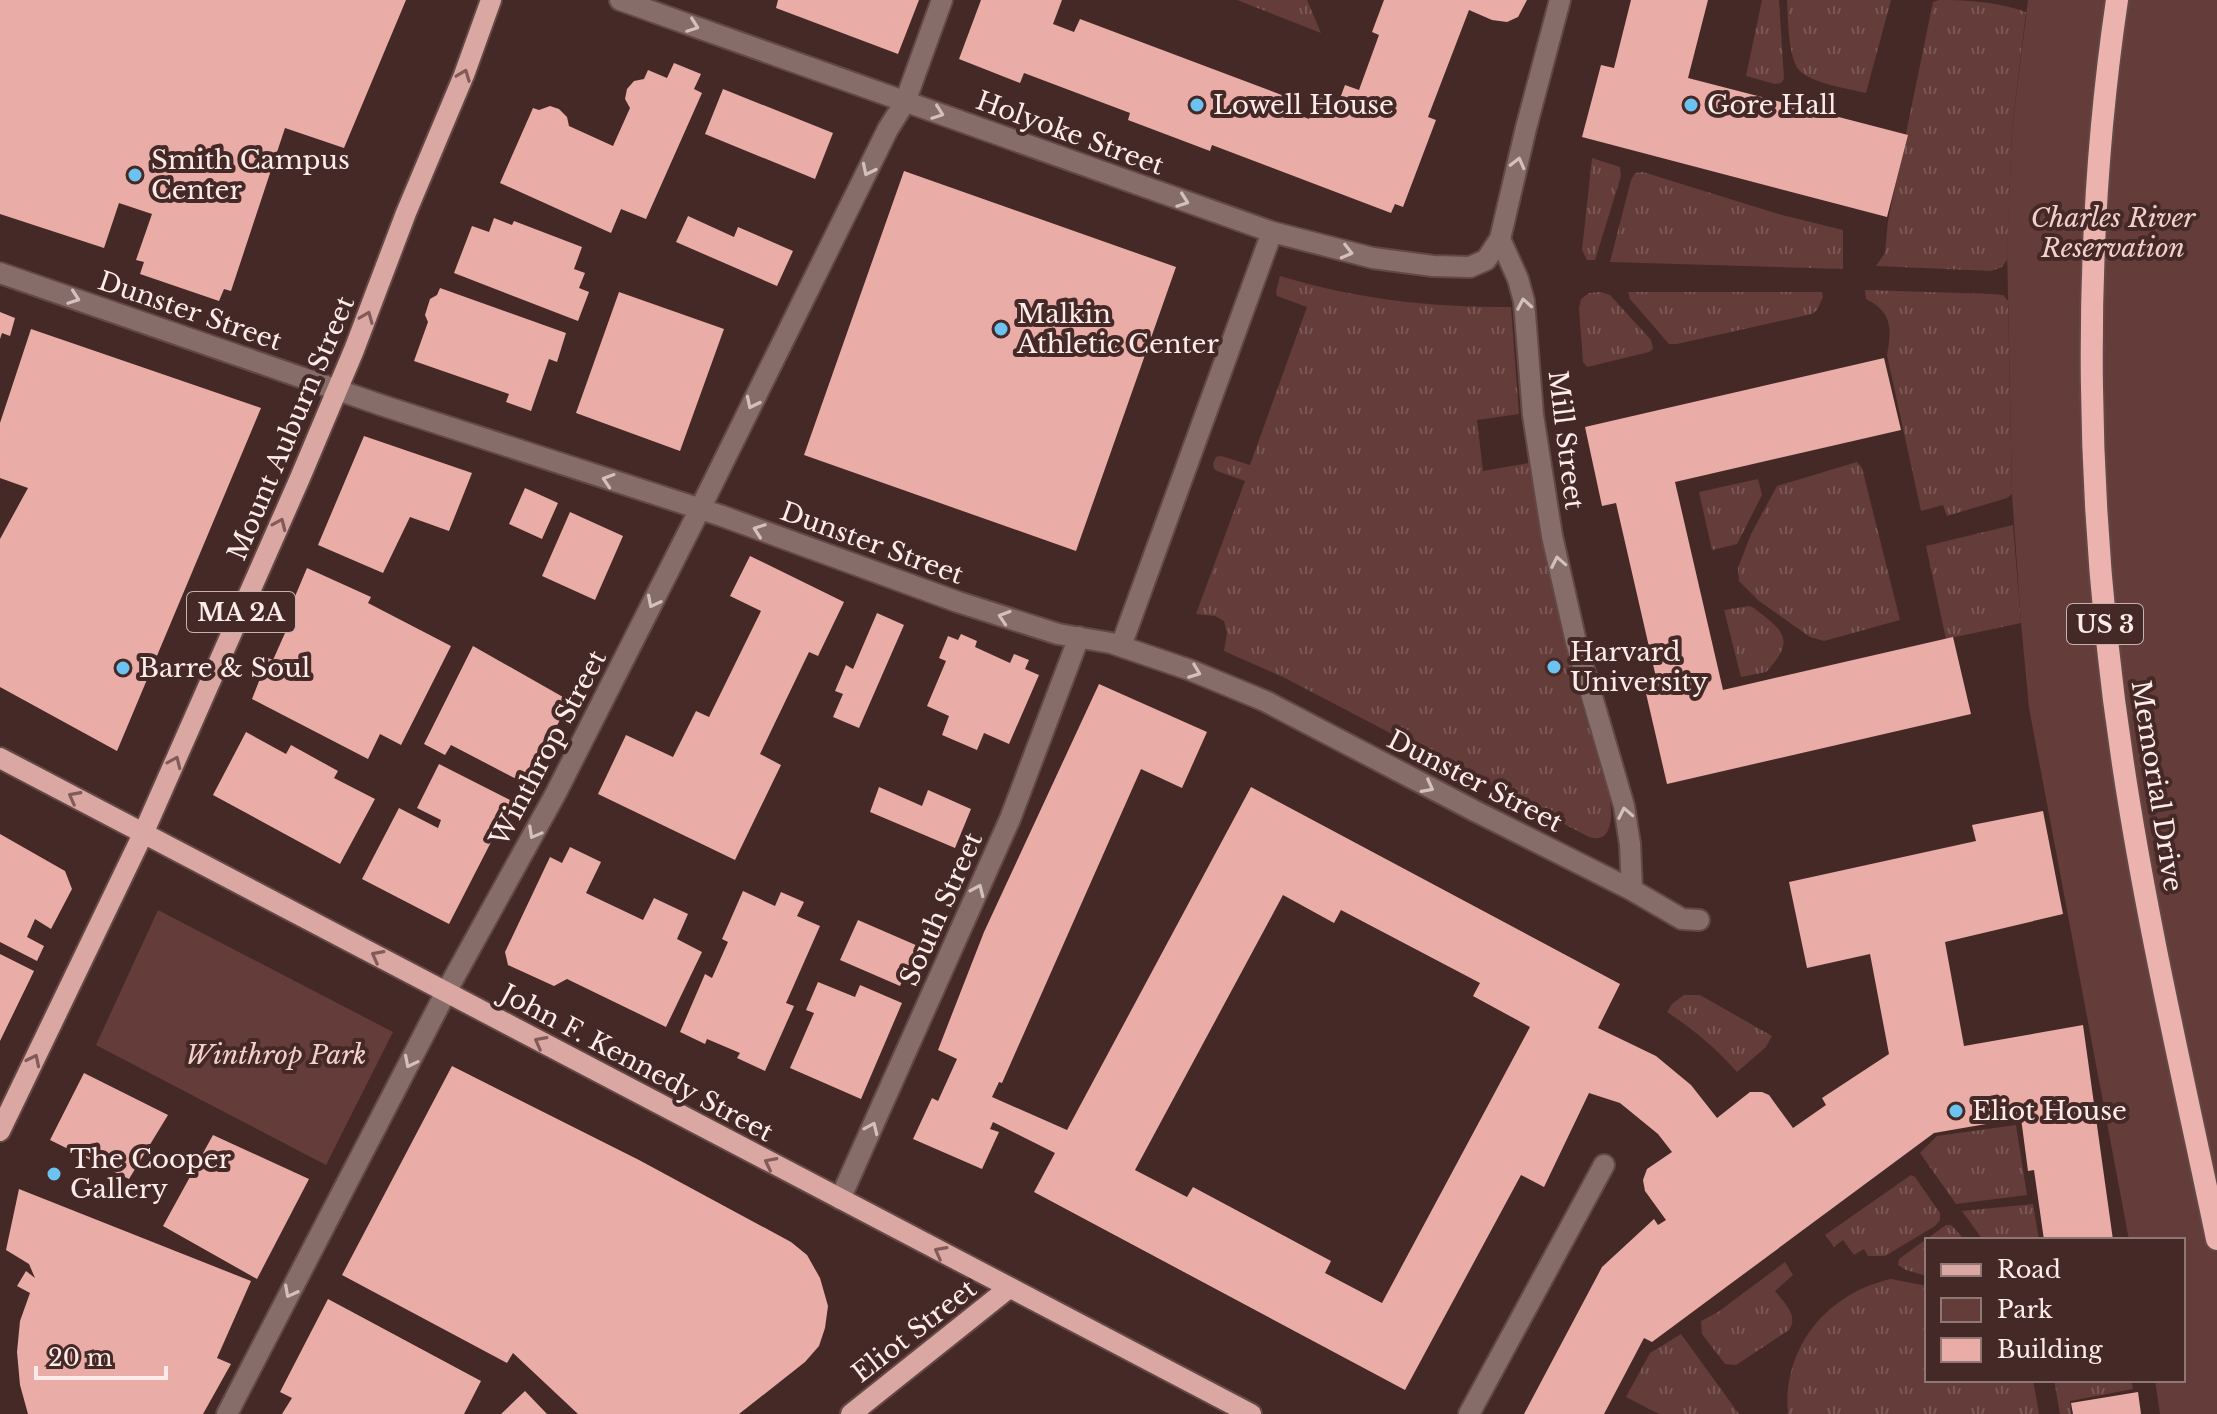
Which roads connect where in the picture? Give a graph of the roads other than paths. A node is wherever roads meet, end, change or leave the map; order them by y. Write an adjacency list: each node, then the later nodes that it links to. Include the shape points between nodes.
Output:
1 (491, 0): 10 (main road, Mount Auburn Street / MA 2A, one-way to 1)
2 (620, 0): 6 (street, Holyoke Street, one-way to 6)
3 (942, 0): 6 (street, Winthrop Street)
4 (1560, 0): 8 (street, one-way to 4)
5 (2117, 0): 22 (highway, Memorial Drive / US 3, via 2095,233 2093,442 2098,542 2133,832)
6 (905, 102): 7 (street, Holyoke Street, one-way to 7); 11 (street, Winthrop Street, one-way to 11)
7 (1272, 232): 8 (street, Holyoke Street, one-way to 8, via 1373,258 1456,268 1486,260); 13 (street)
8 (1500, 239): 16 (street, Mill Street, one-way to 8, via 1624,806 1576,642 1552,536 1533,415 1524,301)
9 (0, 273): 10 (street, Dunster Street, one-way to 10)
10 (338, 389): 11 (street, Dunster Street, one-way to 10); 15 (main road, Mount Auburn Street / MA 2A, one-way to 10)
11 (700, 509): 12 (street, Dunster Street, one-way to 11, via 958,602); 18 (street, Winthrop Street, one-way to 18, via 556,793)
12 (1079, 637): 13 (street, Dunster Street); 21 (street, South Street, one-way to 12, via 1010,819)
13 (1121, 646): 16 (street, Dunster Street, one-way to 16, via 1265,701)
14 (0, 758): 15 (main road, John F. Kennedy Street, one-way to 14)
15 (143, 834): 18 (main road, John F. Kennedy Street, one-way to 15); 19 (main road, Mount Auburn Street / MA 2A, one-way to 15)
16 (1632, 890): 17 (street, Dunster Street, via 1682,919)
17 (1699, 920)
18 (446, 992): 21 (main road, John F. Kennedy Street, one-way to 18); 24 (street, Winthrop Street, one-way to 24)
19 (0, 1131)
20 (1604, 1165): 27 (street)
21 (840, 1199): 23 (main road, John F. Kennedy Street, one-way to 21)
22 (2217, 1239)
23 (1009, 1288): 25 (main road, Eliot Street); 26 (main road, John F. Kennedy Street)
24 (227, 1414)
25 (851, 1414)
26 (1251, 1414)
27 (1469, 1414)

